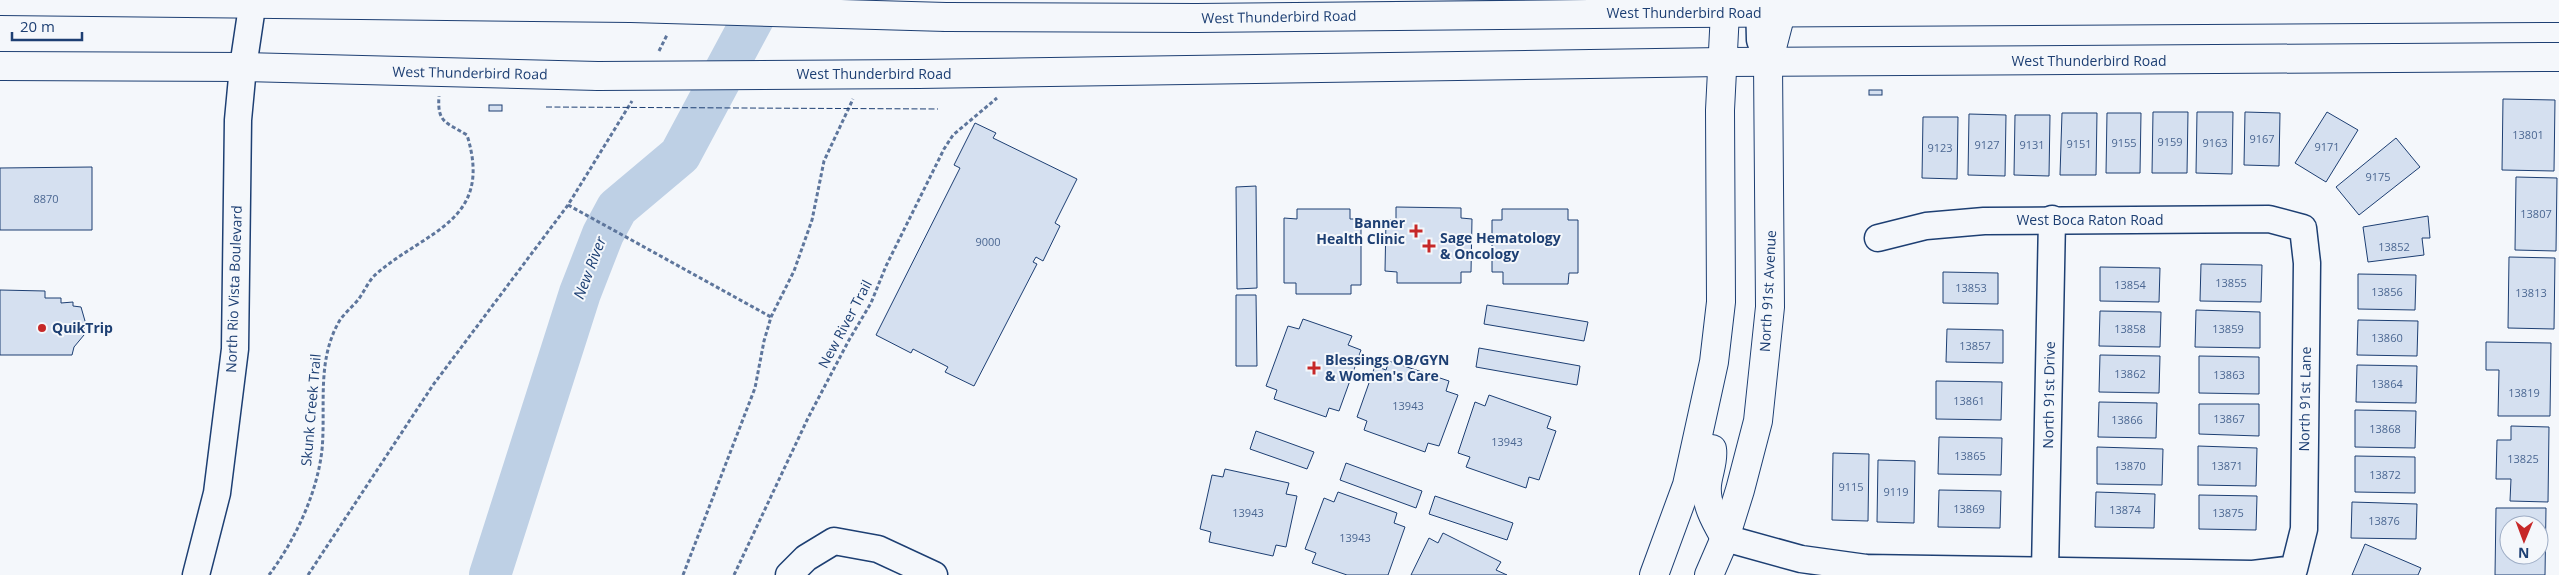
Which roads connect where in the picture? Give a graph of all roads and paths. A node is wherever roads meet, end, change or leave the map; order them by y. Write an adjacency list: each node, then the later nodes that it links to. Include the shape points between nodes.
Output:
1 (0, 0): 2 (main road, West Thunderbird Road)
2 (253, 1): 3 (main road, West Thunderbird Road, bridge, via 946,17 1187,18); 10 (street, North Rio Vista Boulevard)
3 (1725, 6): 4 (main road, West Thunderbird Road); 7 (main road)
4 (1770, 6): 5 (main road, West Thunderbird Road); 8 (main road, North 91st Avenue)
5 (2559, 8)
6 (2559, 57): 8 (main road, West Thunderbird Road)
7 (1722, 62): 8 (main road, West Thunderbird Road); 12 (main road, West Thunderbird Road); 20 (main road, via 1720,302)
8 (1768, 63): 21 (main road, North 91st Avenue, via 1770,306 1758,420)
9 (0, 66): 10 (main road, West Thunderbird Road)
10 (243, 67): 11 (main road, West Thunderbird Road); 23 (street, North Rio Vista Boulevard, via 238,120 235,349 217,493)
11 (440, 72): 12 (main road, West Thunderbird Road, bridge, via 598,76); 24 (path, Skunk Creek Trail, via 440,117 467,135 472,154 475,170 468,199 441,230 374,276 341,318 327,352 324,372 322,450 318,473 285,554)
12 (1012, 73): 27 (path, New River Trail, via 995,100 960,128 944,149 871,303 808,418)
13 (632, 101): 15 (path)
14 (851, 102): 19 (path, via 824,162 812,220 794,271)
15 (568, 205): 19 (path); 25 (path, via 433,385)
16 (2052, 219): 17 (street, West Boca Raton Road, via 2269,219); 18 (street, West Boca Raton Road, via 1926,226); 22 (street, North 91st Drive)
17 (2303, 228): 22 (street, North 91st Lane, via 2306,263 2304,529 2294,569 2253,574)
18 (1878, 238)
19 (771, 318): 26 (path, via 755,388)
20 (1705, 409): 21 (main road, via 1713,456 1706,486 1713,517); 30 (main road, via 1687,484)
21 (1724, 538): 22 (street, via 1758,549 1834,565); 31 (main road, North 91st Avenue)
22 (2045, 571)
23 (196, 575)
24 (269, 575)
25 (308, 575)
26 (683, 575)
27 (734, 575)
28 (789, 575): 29 (street, via 806,558 834,541 878,548)
29 (934, 575)
30 (1654, 575)
31 (1709, 575)

